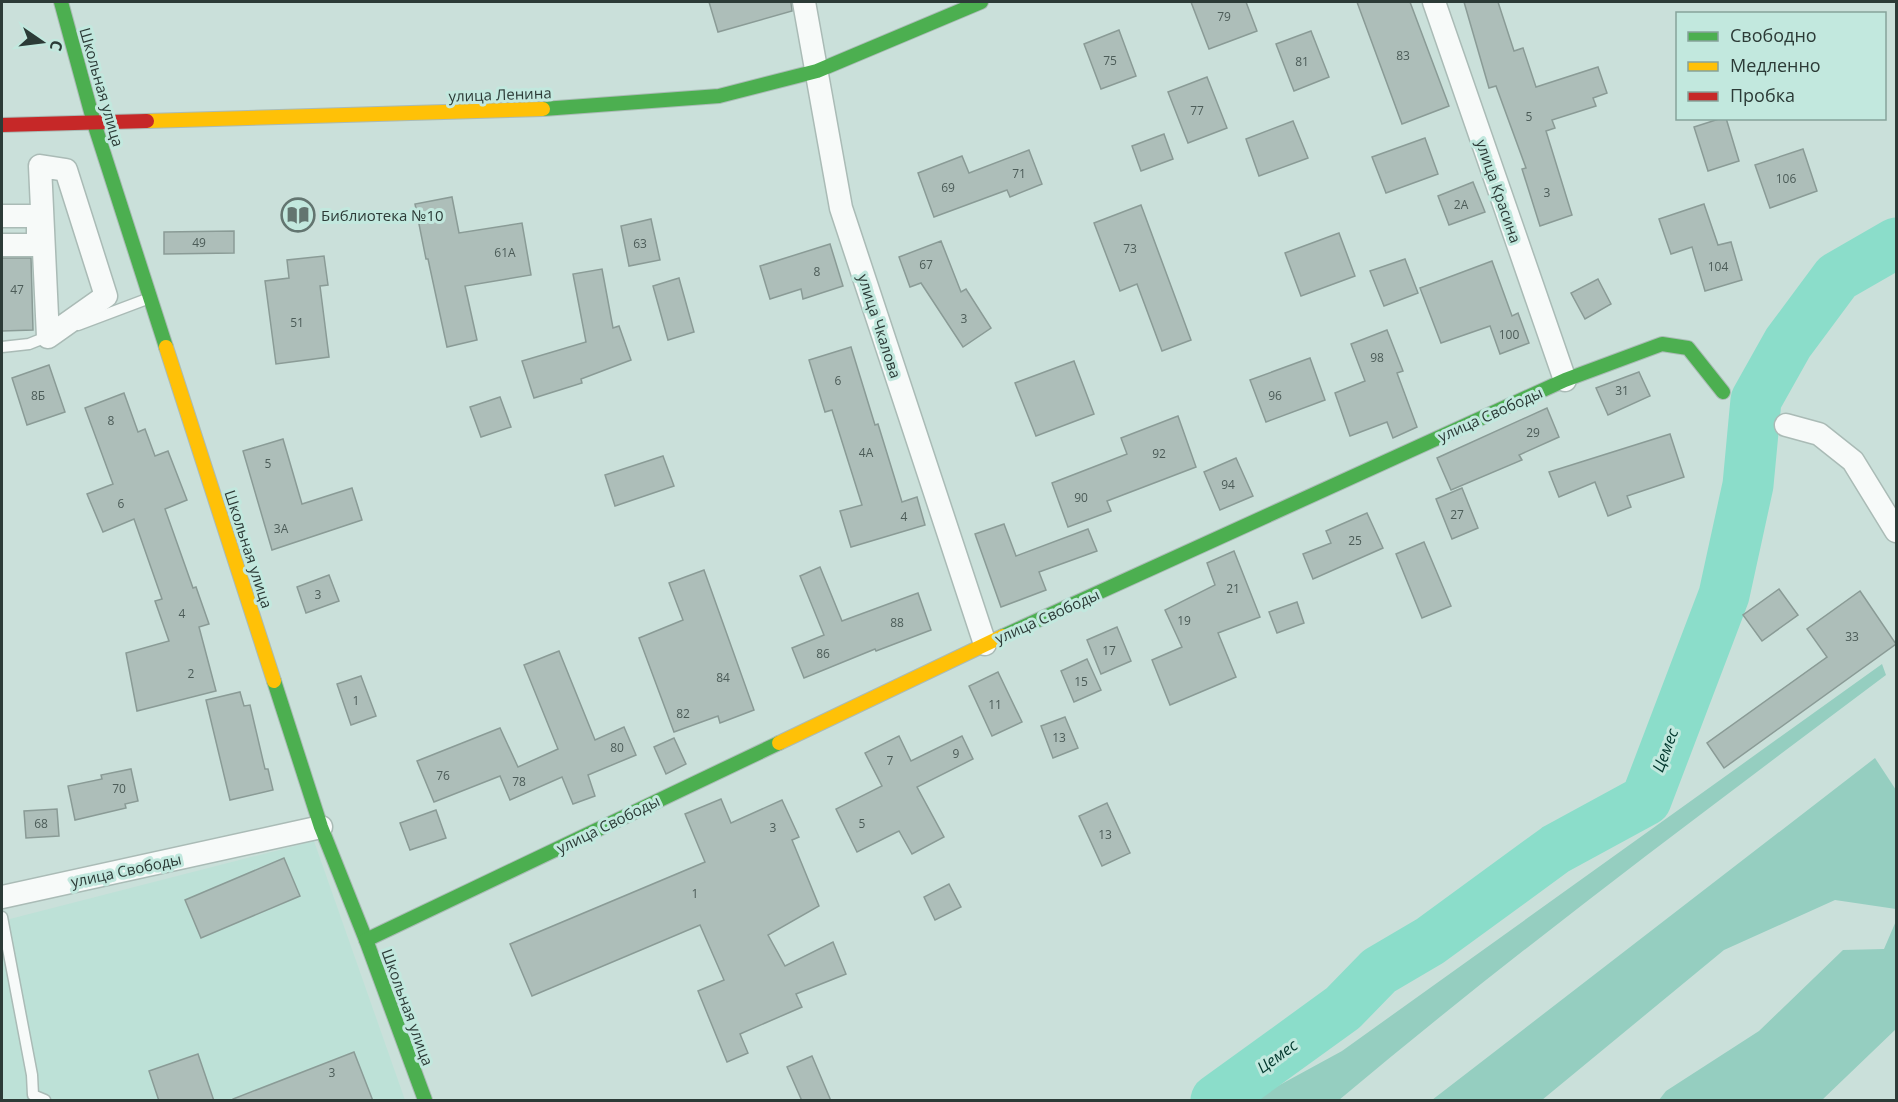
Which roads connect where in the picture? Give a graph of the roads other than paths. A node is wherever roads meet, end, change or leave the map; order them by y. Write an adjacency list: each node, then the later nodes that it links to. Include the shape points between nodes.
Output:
1 (61, 2): 6 (main road, Школьная улица)
2 (804, 2): 5 (street, улица Чкалова)
3 (981, 2): 5 (main road, улица Ленина)
4 (1434, 2): 13 (street, улица Красина)
5 (817, 71): 6 (main road, улица Ленина, via 718,96 565,108); 17 (street, улица Чкалова, via 841,208)
6 (94, 123): 7 (main road, улица Ленина); 10 (main road, Школьная улица)
7 (2, 125)
8 (2, 216): 9 (street, via 38,216 38,245)
9 (2, 245)
10 (150, 298): 11 (lane); 18 (main road, Школьная улица)
11 (48, 337): 11 (street, via 47,326 40,166 66,170 106,296); 12 (lane)
12 (2, 347)
13 (1565, 380): 14 (main road, улица Свободы, via 1662,345 1688,348); 17 (main road, улица Свободы)
14 (1723, 392)
15 (1786, 425): 16 (street, via 1819,434 1853,461)
16 (1896, 531)
17 (985, 644): 21 (main road, улица Свободы)
18 (321, 827): 19 (street, улица Свободы); 21 (main road, Школьная улица)
19 (2, 897)
20 (2, 917): 22 (lane, via 33,1095)
21 (366, 940): 23 (main road, Школьная улица)
22 (45, 1101)
23 (425, 1101)

